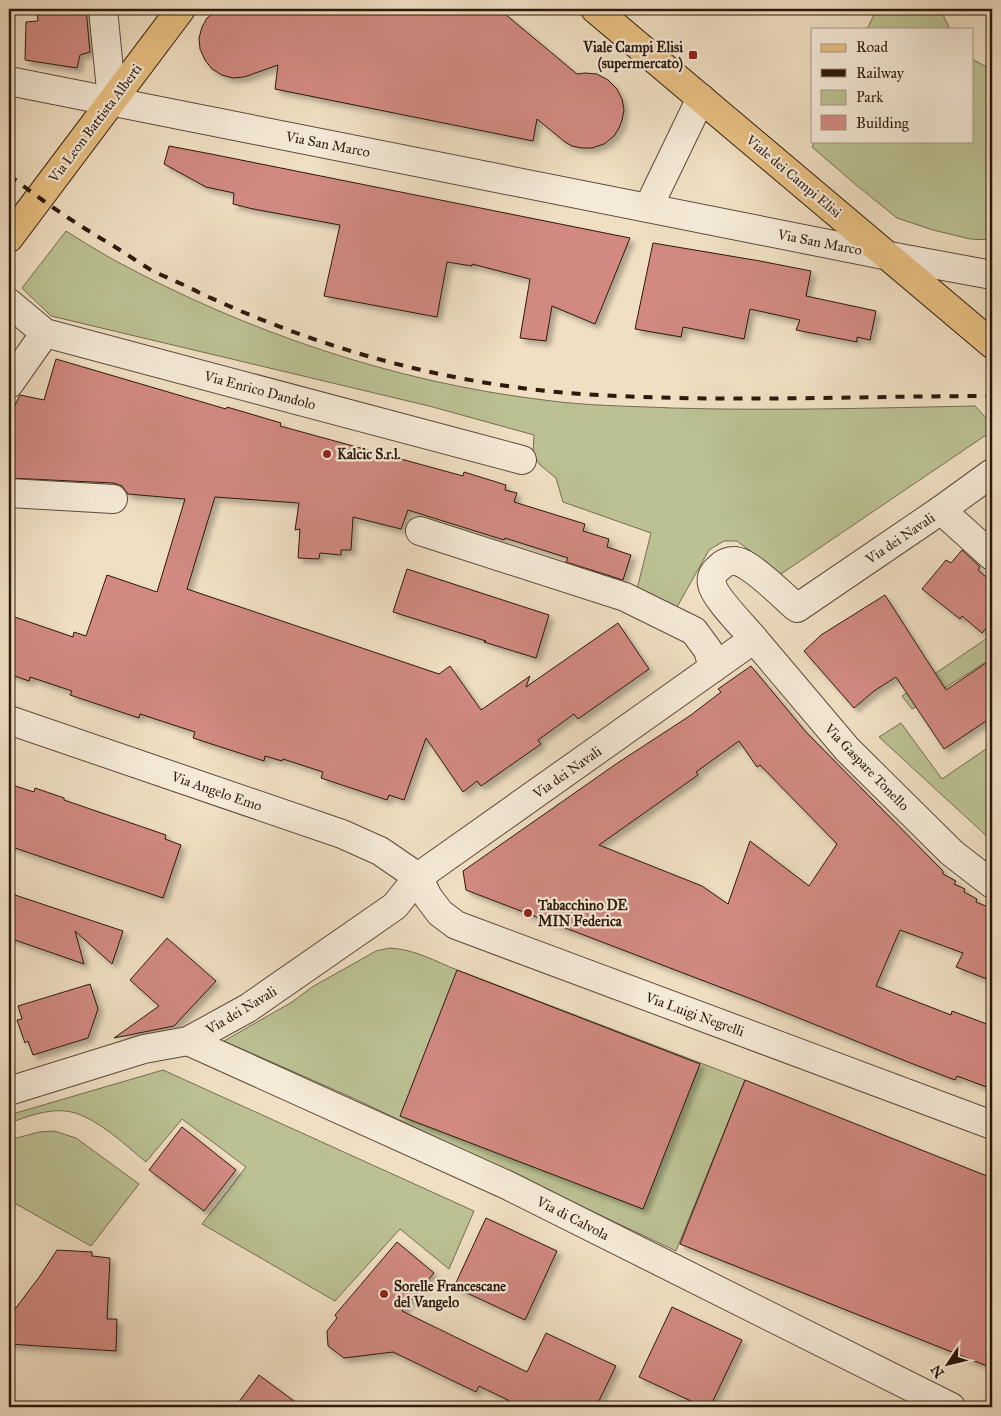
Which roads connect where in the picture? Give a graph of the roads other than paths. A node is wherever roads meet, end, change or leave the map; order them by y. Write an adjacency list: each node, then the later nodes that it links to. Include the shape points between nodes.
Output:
1 (103, 9): 6 (street)
2 (181, 9): 6 (main road, Via Leon Battista Alberti)
3 (595, 9): 5 (main road, Viale dei Campi Elisi)
4 (9, 81): 6 (street, Via San Marco)
5 (700, 98): 7 (street); 9 (main road, Viale dei Campi Elisi)
6 (112, 100): 7 (street, Via San Marco); 8 (main road, Via Leon Battista Alberti)
7 (648, 208): 9 (street, Via San Marco)
8 (9, 238)
9 (889, 256): 10 (street, Via San Marco); 13 (main road, Viale dei Campi Elisi)
10 (992, 275)
11 (9, 303): 12 (street, Via Enrico Dandolo)
12 (45, 333): 14 (street); 15 (street, Via Enrico Dandolo)
13 (992, 344)
14 (9, 384)
15 (522, 460)
16 (992, 473): 19 (street, Via dei Navali)
17 (9, 493): 18 (street)
18 (113, 499)
19 (941, 510): 21 (street); 22 (street, Via dei Navali, via 798,608 754,570 733,560 726,562 714,572 712,585)
20 (420, 531): 23 (street, via 626,597 694,631 708,650)
21 (992, 556)
22 (754, 639): 23 (street, Via dei Navali); 26 (street, Via Gaspare Tonello, via 847,749 952,854)
23 (713, 668): 25 (street, Via dei Navali)
24 (9, 720): 25 (street, Via Angelo Emo, via 342,834 380,850)
25 (418, 877): 27 (street, Via dei Navali, via 395,906 248,1008); 29 (street, Via Luigi Negrelli, via 440,913 456,925)
26 (992, 884)
27 (188, 1041): 28 (street, Via dei Navali, via 144,1049); 30 (street, Via di Calvola, via 507,1185)
28 (9, 1091)
29 (992, 1125)
30 (951, 1407)

